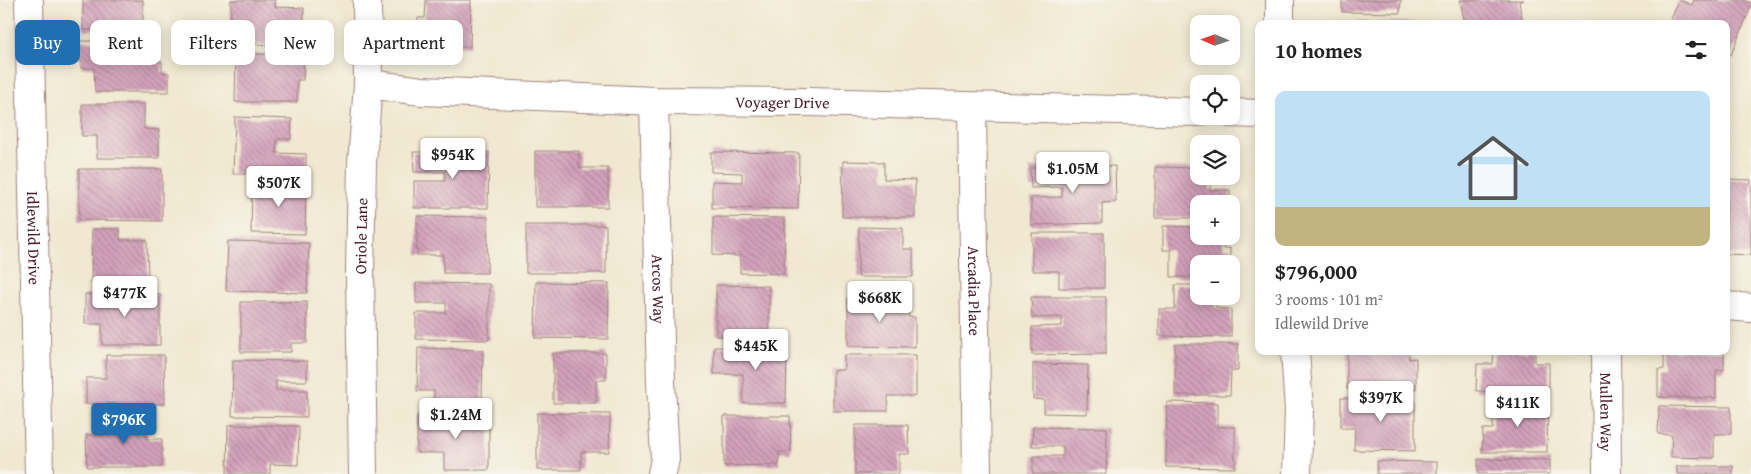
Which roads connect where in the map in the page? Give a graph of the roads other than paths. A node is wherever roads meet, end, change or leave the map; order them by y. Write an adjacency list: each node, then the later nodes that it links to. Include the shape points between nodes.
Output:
1 (29, 0): 15 (street, Idlewild Drive)
2 (367, 0): 5 (street, Oriole Lane)
3 (1280, 0): 4 (street)
4 (1280, 20)
5 (368, 84): 6 (street, Voyager Drive, via 422,91); 16 (street, Oriole Lane, via 362,163 360,273)
6 (654, 101): 7 (street, Voyager Drive); 17 (street, Arcos Way, via 665,460)
7 (972, 107): 8 (street, Voyager Drive); 18 (street, Arcadia Place)
8 (1190, 112)
9 (1240, 113): 10 (street)
10 (1255, 114)
11 (1730, 306): 12 (street)
12 (1751, 308)
13 (1295, 355): 19 (street, via 1299,410)
14 (1606, 355): 20 (street, Mullen Way)
15 (39, 474)
16 (363, 474)
17 (662, 474)
18 (977, 474)
19 (1297, 474)
20 (1607, 474)

